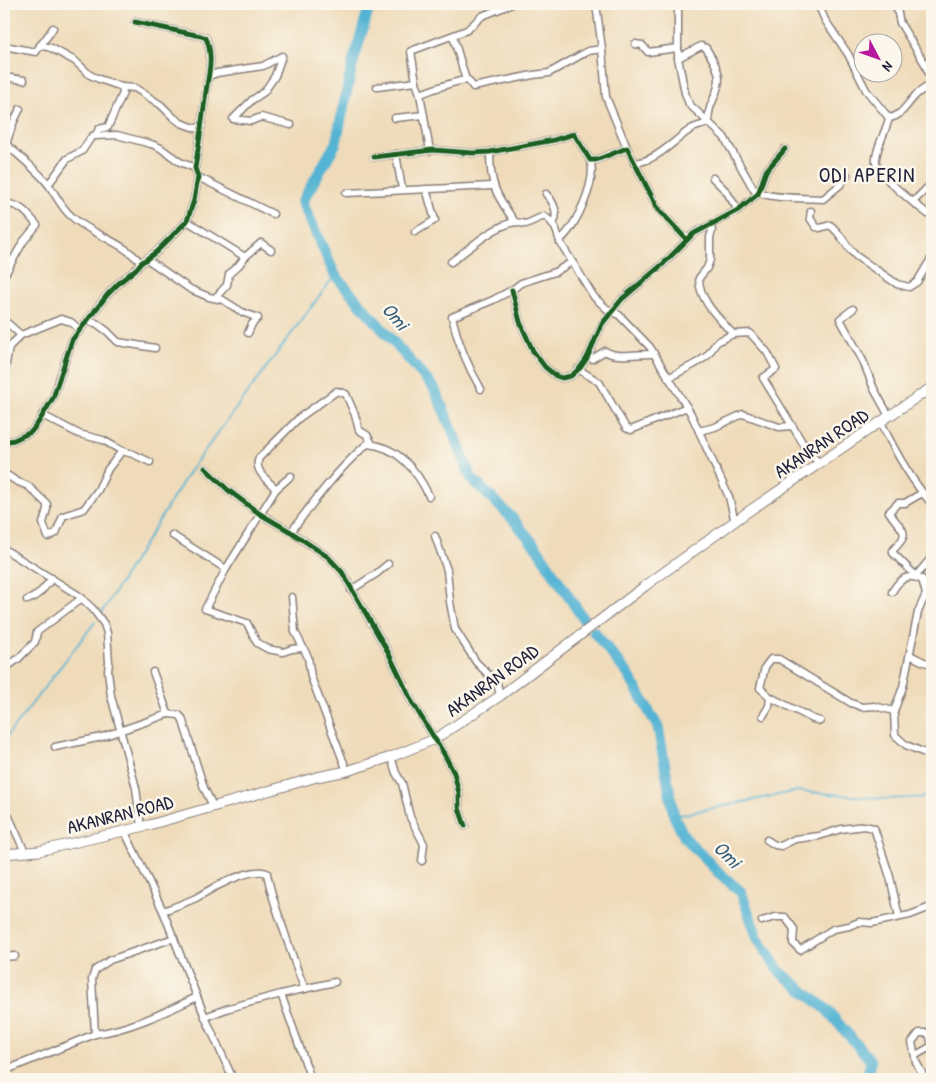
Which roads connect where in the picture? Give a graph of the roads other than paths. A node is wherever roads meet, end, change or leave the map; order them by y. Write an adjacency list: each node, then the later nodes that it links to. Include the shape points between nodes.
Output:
1 (512, 4): 9 (street, via 482,16 470,29)
2 (596, 4): 14 (street)
3 (678, 4): 13 (street)
4 (818, 4): 5 (street); 28 (street, via 866,90)
5 (826, 4)
6 (896, 4): 21 (street, via 900,23 926,64)
7 (134, 22): 16 (street, via 206,38 211,56)
8 (53, 28): 11 (street)
9 (452, 36): 19 (street); 20 (street, via 411,51)
10 (635, 44): 13 (street, via 642,45 648,52)
11 (40, 45): 12 (street, via 36,52); 22 (street, via 75,61 99,80)
12 (5, 48)
13 (678, 48): 15 (street)
14 (602, 49): 19 (street, via 588,51 549,73 473,87); 34 (street, via 606,97)
15 (678, 58): 29 (street, via 689,104); 29 (street, via 701,46 711,56 719,78 707,113)
16 (209, 76): 30 (street, via 263,66 282,56 275,76 264,92 233,119 250,121 261,117); 31 (street)
17 (4, 77): 18 (street)
18 (24, 80)
19 (466, 80): 24 (street)
20 (416, 82): 23 (street); 24 (street)
21 (932, 83): 28 (street, via 916,94 899,114)
22 (122, 87): 31 (street, via 135,88 161,104 181,122); 32 (street, via 123,93 108,127 99,129)
23 (377, 88)
24 (420, 94): 26 (street)
25 (20, 109): 33 (street)
26 (424, 115): 27 (street); 36 (street)
27 (394, 118)
28 (889, 118): 54 (street, via 876,164 883,175)
29 (710, 122): 41 (street, via 692,129 650,159); 53 (street, via 724,138 750,186)
30 (291, 125)
31 (201, 128): 42 (street)
32 (96, 136): 42 (street, via 117,135 151,144); 46 (street, via 92,136 82,151 67,159)
33 (5, 144): 46 (street)
34 (627, 148): 40 (street); 41 (street)
35 (785, 149): 53 (street, via 766,171)
36 (430, 151): 37 (street); 38 (street)
37 (490, 152): 40 (street, via 574,134); 48 (street)
38 (396, 154): 39 (street); 49 (street)
39 (374, 157)
40 (590, 160): 66 (street, via 591,179 577,220)
41 (634, 163): 65 (street, via 658,209)
42 (195, 168): 44 (street)
43 (847, 175): 53 (street, via 823,199)
44 (198, 177): 58 (street); 60 (street)
45 (713, 178): 56 (street)
46 (47, 183): 70 (street, via 70,215)
47 (932, 183): 54 (street)
48 (493, 186): 50 (street); 61 (street)
49 (402, 189): 50 (street); 51 (street)
50 (426, 189): 64 (street, via 435,220)
51 (346, 193)
52 (546, 194): 62 (street, via 556,210)
53 (758, 194): 56 (street)
54 (913, 202): 59 (street)
55 (4, 204): 73 (street, via 18,205 37,224 22,242)
56 (738, 210): 63 (street)
57 (811, 211): 68 (street, via 810,218 816,227 830,225 850,251 897,284 909,287 917,282)
58 (273, 214)
59 (932, 217)
60 (187, 221): 69 (street); 70 (street)
61 (514, 222): 62 (street, via 526,224 544,216); 71 (street, via 490,233)
62 (553, 224): 66 (street)
63 (711, 225): 65 (street); 82 (street, via 710,260 699,278 699,285 711,309)
64 (415, 232)
65 (687, 240): 77 (street)
66 (560, 242): 72 (street)
67 (271, 250): 69 (street, via 261,243)
68 (932, 257)
69 (244, 258): 75 (street, via 229,274 227,285)
70 (144, 261): 75 (street, via 190,289); 79 (street, via 108,294)
71 (451, 262)
72 (572, 262): 74 (street, via 555,272 521,283); 77 (street, via 594,297)
73 (4, 276)
74 (512, 290): 88 (street, via 520,322 545,367 562,378 571,376); 92 (street, via 452,317 461,350)
75 (215, 298): 81 (street, via 258,318)
76 (853, 309): 95 (street, via 840,319)
77 (612, 311): 86 (street); 87 (street, via 602,324)
78 (4, 320): 83 (street)
79 (87, 322): 80 (street); 85 (street, via 96,323 118,342)
80 (80, 330): 83 (street, via 61,318); 94 (street, via 72,340 53,398)
81 (248, 333)
82 (733, 334): 90 (street, via 718,342 707,356); 97 (street, via 750,333 767,352 776,369 763,378)
83 (21, 335): 84 (street)
84 (6, 346): 89 (street)
85 (154, 348)
86 (654, 354): 87 (street, via 609,355 604,352 592,359); 90 (street)
87 (587, 357): 88 (street)
88 (578, 369): 93 (street, via 599,382 626,428 631,430)
89 (4, 375)
90 (668, 378): 93 (street)
91 (932, 387): 95 (main road, AKANRAN ROAD)
92 (481, 389)
93 (687, 408): 98 (street)
94 (42, 415): 99 (street, via 31,432); 101 (street)
95 (889, 416): 96 (main road, AKANRAN ROAD)
96 (881, 422): 103 (main road, AKANRAN ROAD); 108 (street, via 896,456)
97 (792, 426): 98 (street, via 779,427 743,414); 103 (street, via 806,451)
98 (699, 431): 112 (street, via 729,497)
99 (4, 442)
100 (372, 444): 107 (street, via 368,435 359,430 346,394 337,391 299,418 259,458 257,468); 109 (street, via 386,447 400,457 422,482); 113 (street, via 367,444 346,463)
101 (122, 451): 102 (street); 105 (street, via 84,509 63,516 56,533 48,537 43,523 46,504 28,486)
102 (150, 462)
103 (820, 463): 112 (main road, AKANRAN ROAD)
104 (205, 468): 111 (street)
105 (4, 473)
106 (291, 476): 107 (street)
107 (276, 489): 111 (street)
108 (922, 493): 110 (street); 121 (street, via 905,503 898,503 889,512 905,534 893,553)
109 (429, 496)
110 (932, 504)
111 (260, 514): 113 (street); 119 (street)
112 (735, 522): 133 (main road, AKANRAN ROAD)
113 (291, 532): 123 (street, via 328,557)
114 (172, 535): 119 (street)
115 (435, 536): 133 (street, via 447,570 455,629 476,662 497,683)
116 (4, 549): 120 (street)
117 (932, 557): 121 (street)
118 (388, 564): 123 (street)
119 (226, 569): 128 (street, via 205,609 247,624 257,643 268,649 283,652)
120 (52, 578): 126 (street); 127 (street, via 43,590)
121 (919, 578): 122 (street); 124 (street, via 903,578); 129 (street, via 926,594 918,612)
122 (932, 585)
123 (351, 590): 140 (street)
124 (892, 592)
125 (292, 597): 128 (street, via 295,632)
126 (82, 598): 131 (street, via 37,632 35,642); 139 (street, via 104,624 107,633 110,683)
127 (27, 600)
128 (302, 648): 144 (street, via 308,657 311,677)
129 (910, 655): 130 (street); 135 (street)
130 (932, 664)
131 (4, 669)
132 (153, 672): 136 (street)
133 (500, 696): 140 (main road, AKANRAN ROAD)
134 (770, 697): 135 (street, via 759,683 765,667 772,660 779,659 851,703); 137 (street); 138 (street)
135 (894, 711): 142 (street, via 895,735 906,745)
136 (168, 714): 139 (street); 145 (street, via 182,718 204,788)
137 (763, 716)
138 (820, 721)
139 (121, 731): 141 (street); 148 (street, via 136,788)
140 (435, 739): 143 (main road, AKANRAN ROAD); 147 (street, via 454,773)
141 (55, 747)
142 (932, 756)
143 (391, 757): 144 (main road, AKANRAN ROAD); 153 (street, via 402,783 410,817 424,844)
144 (346, 770): 145 (main road, AKANRAN ROAD)
145 (213, 806): 148 (main road, AKANRAN ROAD)
146 (4, 810): 151 (street)
147 (465, 826)
148 (141, 827): 149 (main road, AKANRAN ROAD)
149 (124, 830): 151 (main road, AKANRAN ROAD); 155 (street)
150 (767, 840): 156 (street, via 781,846 795,838 819,836 841,829 874,828)
151 (24, 852): 152 (main road, AKANRAN ROAD)
152 (4, 854)
153 (422, 861)
154 (932, 908): 156 (street)
155 (163, 911): 158 (street); 162 (street, via 224,882 256,871 267,873 270,891)
156 (899, 917): 157 (street, via 833,928 800,950 793,943 794,929 785,917)
157 (762, 921)
158 (174, 938): 164 (street); 167 (street, via 110,960 94,970)
159 (15, 956): 160 (street)
160 (4, 957)
161 (335, 982): 162 (street)
162 (305, 989): 163 (street)
163 (282, 994): 165 (street); 171 (street)
164 (197, 997): 165 (street); 167 (street, via 155,1017)
165 (205, 1017): 170 (street)
166 (931, 1033): 168 (street, via 932,1046); 168 (street, via 919,1033 912,1042)
167 (95, 1034): 169 (street)
168 (916, 1055): 172 (street)
169 (4, 1071)
170 (233, 1079)
171 (311, 1079)
172 (924, 1079)

